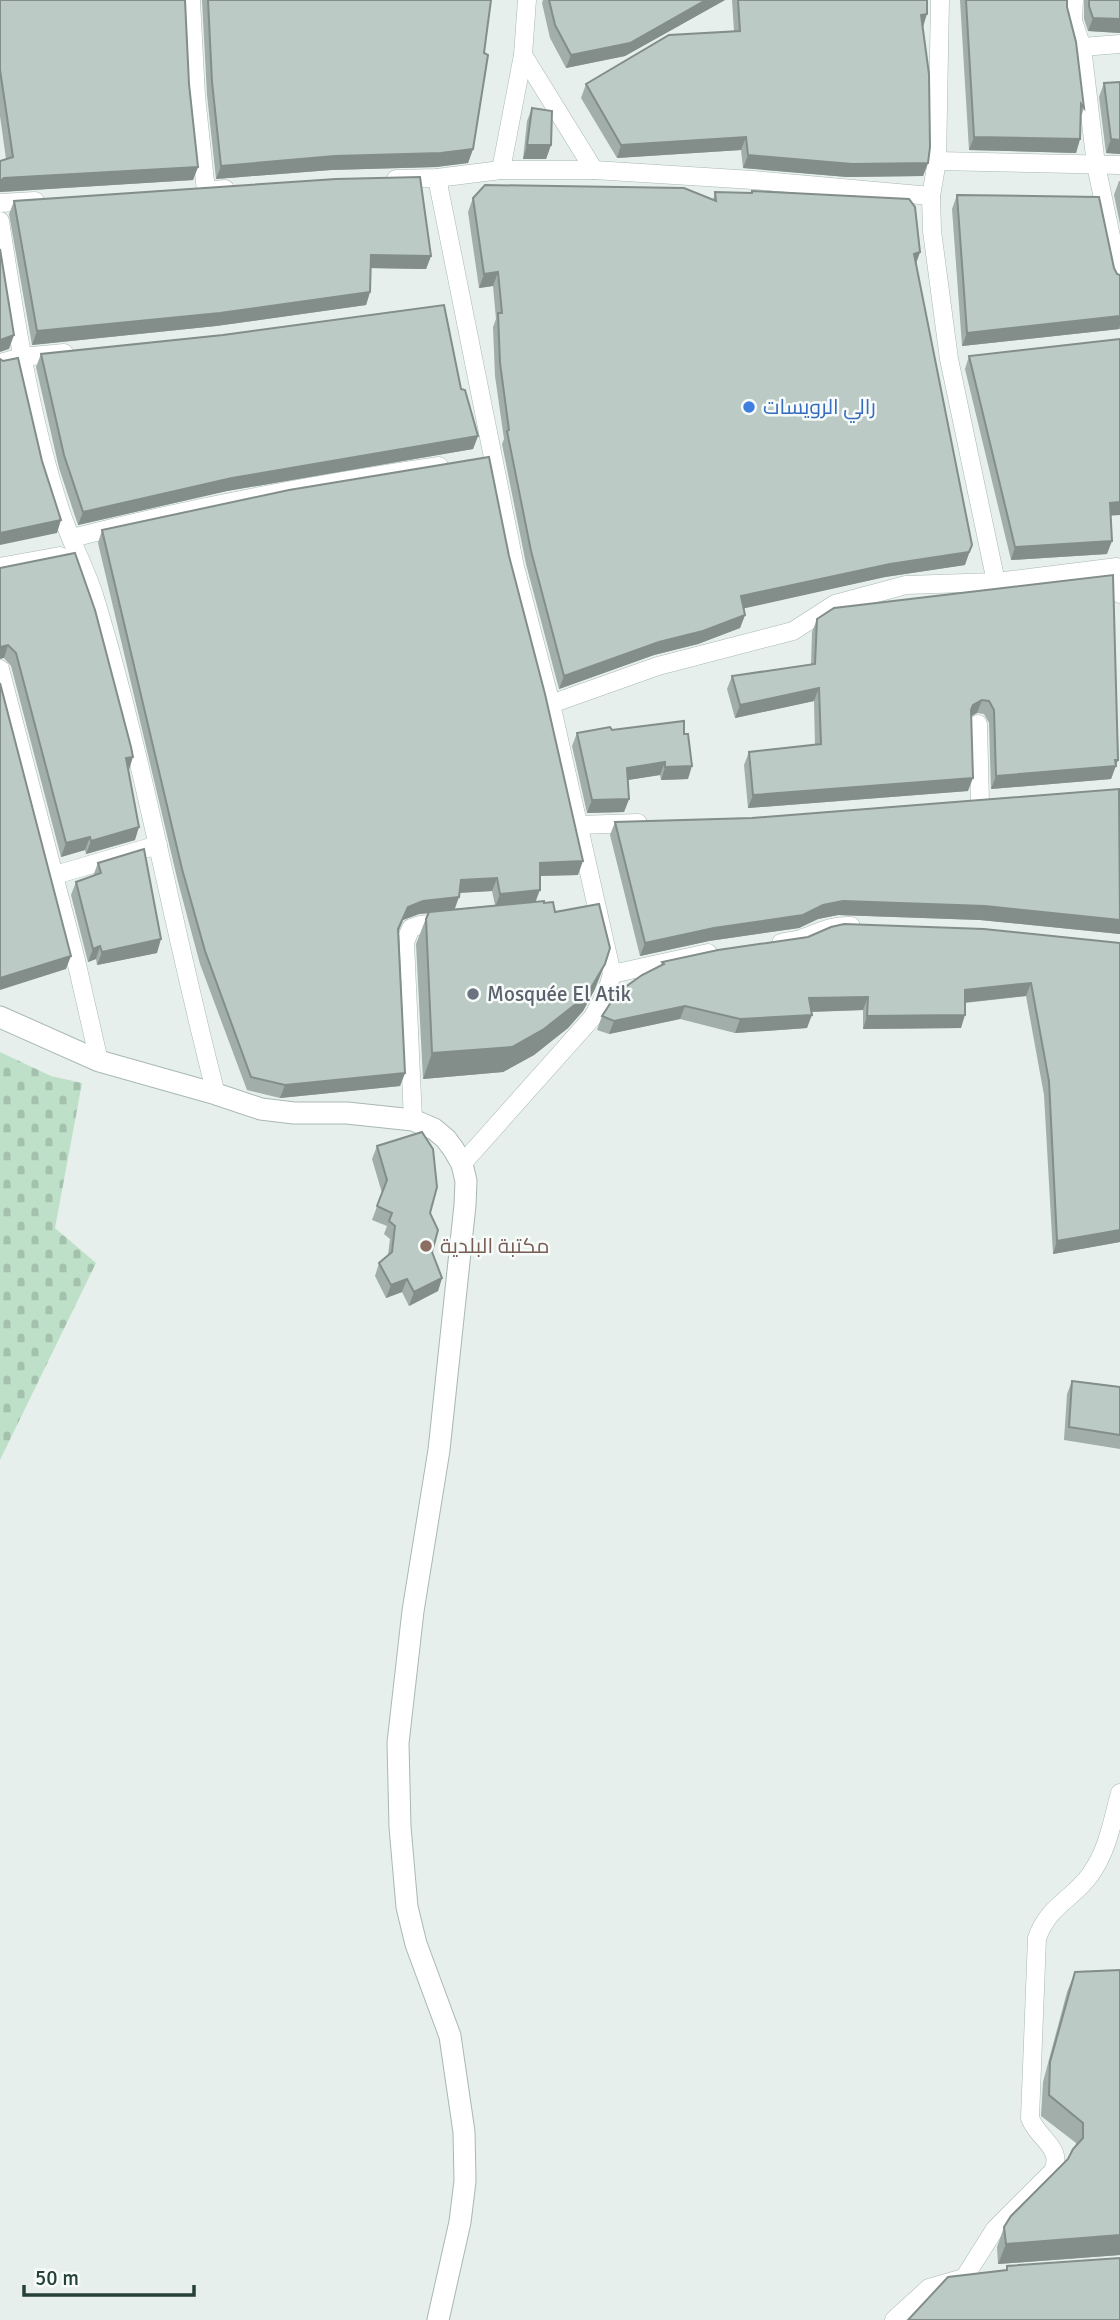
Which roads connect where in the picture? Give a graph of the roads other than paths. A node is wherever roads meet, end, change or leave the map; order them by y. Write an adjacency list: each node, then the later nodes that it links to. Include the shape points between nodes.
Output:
1 (191, 0): 15 (street, via 200,191)
2 (527, 0): 7 (street)
3 (940, 0): 8 (street)
4 (1073, 0): 6 (street, via 1074,25)
5 (1120, 44): 6 (street)
6 (1082, 47): 9 (street)
7 (523, 55): 11 (street); 12 (street)
8 (937, 161): 9 (street); 16 (street)
9 (1096, 165): 10 (street); 20 (street)
10 (1120, 165)
11 (501, 170): 12 (street); 13 (street)
12 (594, 170): 16 (street)
13 (438, 178): 14 (street); 31 (street, via 487,458)
14 (384, 179)
15 (248, 187)
16 (931, 196): 28 (street, via 932,231)
17 (55, 200): 18 (street)
18 (0, 203)
19 (0, 221): 22 (street)
20 (1120, 279)
21 (82, 351): 22 (street)
22 (22, 357): 23 (street); 25 (street, via 47,464)
23 (0, 363)
24 (454, 463): 25 (street, via 156,517)
25 (74, 546): 26 (street); 36 (street, via 109,646)
26 (0, 567)
27 (1119, 567): 28 (street); 29 (street)
28 (996, 582): 31 (street, via 906,584 835,604 793,631 658,666)
29 (1120, 594)
30 (0, 668): 37 (street)
31 (551, 704): 35 (street)
32 (978, 724): 33 (street)
33 (979, 802)
34 (656, 822): 35 (street)
35 (578, 825): 42 (street, via 590,910)
36 (158, 845): 37 (street); 45 (street)
37 (55, 875): 44 (street)
38 (461, 921): 46 (street, via 411,928 405,942)
39 (874, 927): 40 (street, via 838,926 802,939)
40 (759, 946)
41 (723, 951): 42 (street)
42 (612, 974): 47 (street, via 592,1018)
43 (0, 1017): 44 (street)
44 (99, 1061): 45 (street)
45 (216, 1094): 46 (street, via 294,1114 347,1113)
46 (412, 1120): 47 (street, via 446,1139)
47 (462, 1164): 51 (street, via 465,1205 451,1352 398,1743 408,1907 416,1944 450,2036 464,2132 460,2222)
48 (1120, 1793): 50 (street, via 1111,1834 1090,1876 1048,1916 1038,1938 1030,2118 1051,2145 1057,2164 995,2229)
49 (992, 2276): 50 (street)
50 (964, 2278): 52 (street, via 929,2288)
51 (438, 2320)
52 (894, 2320)

